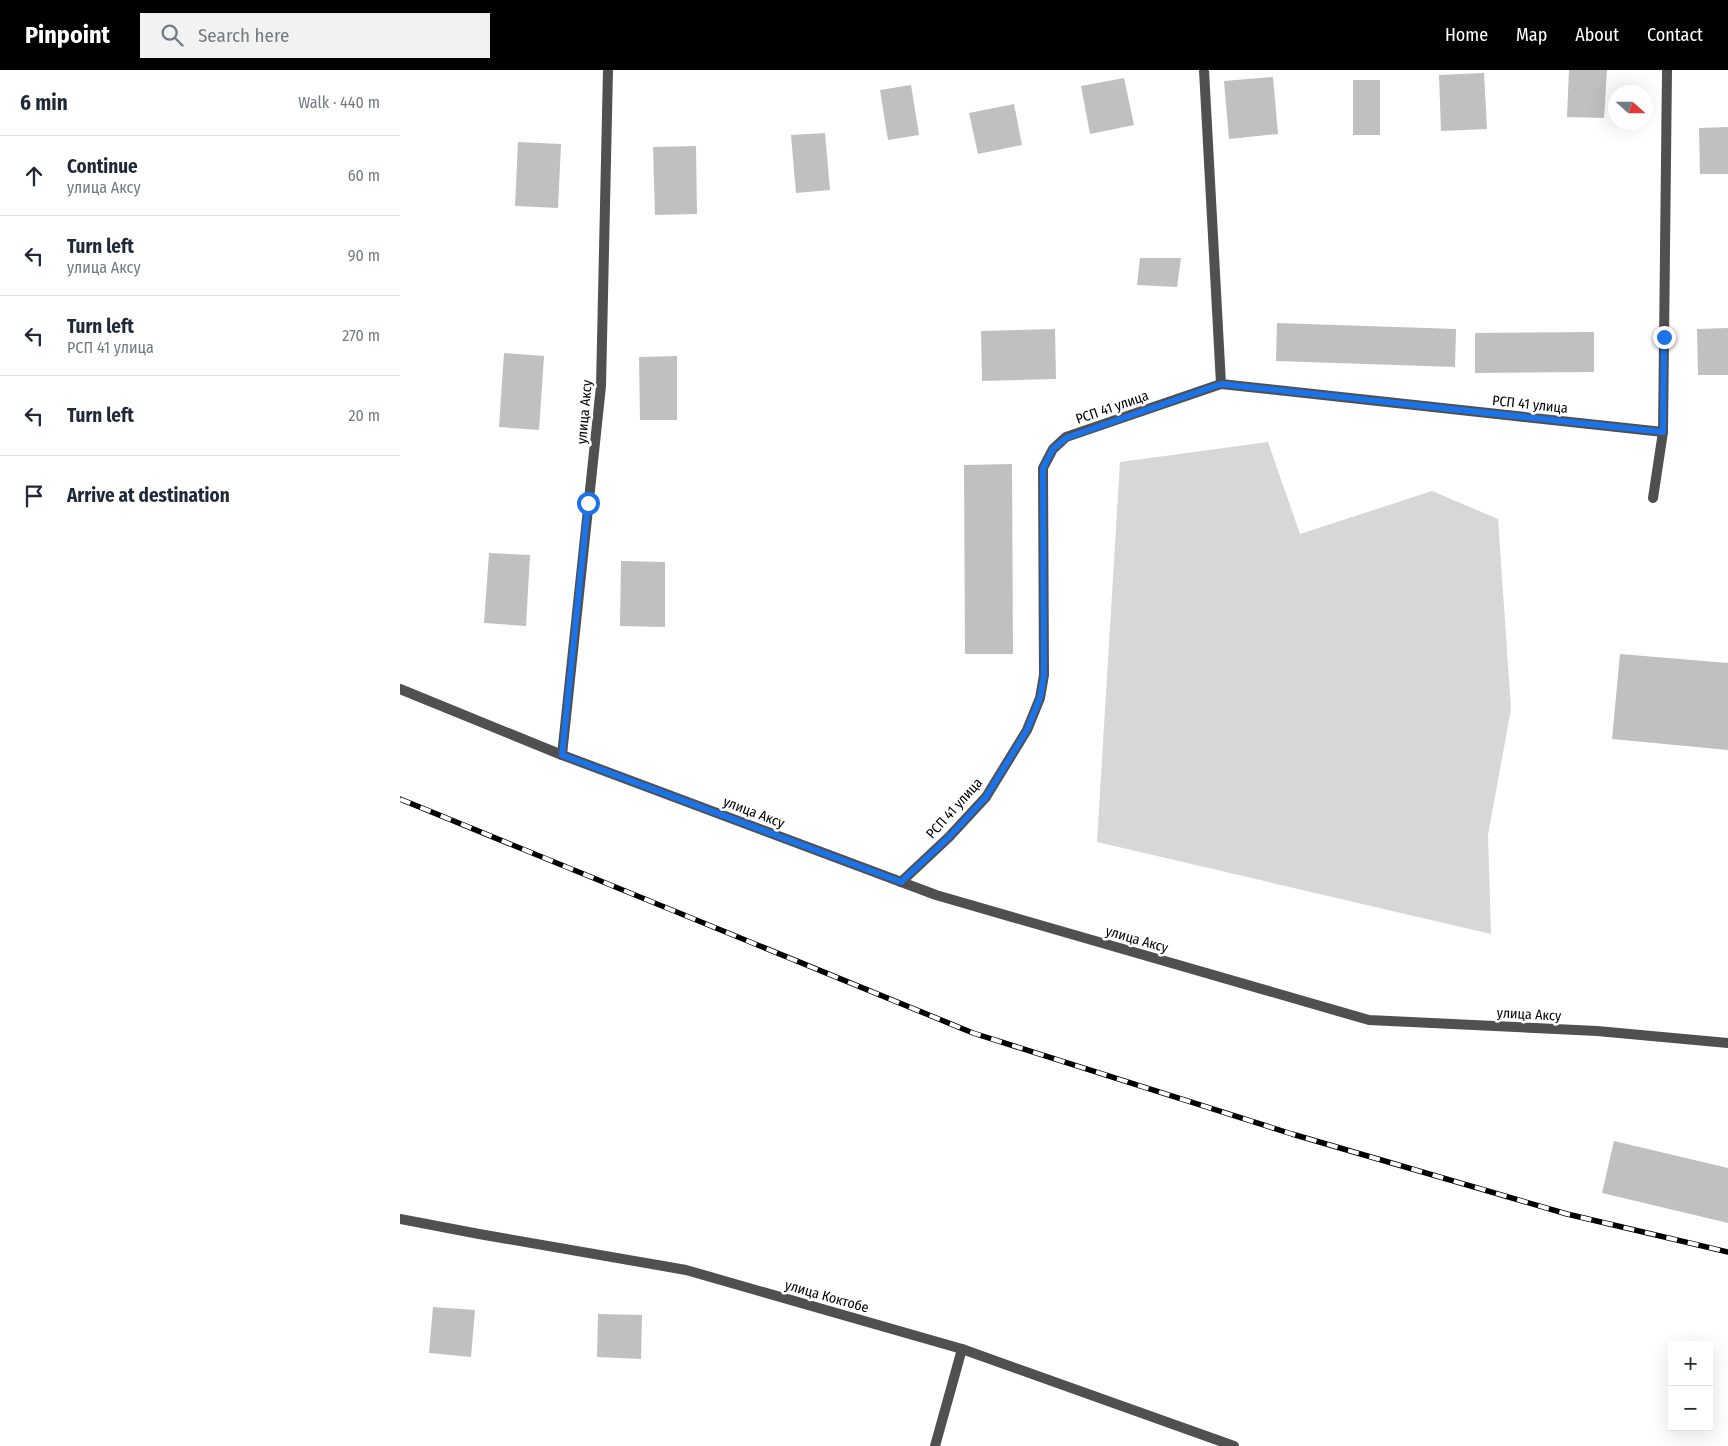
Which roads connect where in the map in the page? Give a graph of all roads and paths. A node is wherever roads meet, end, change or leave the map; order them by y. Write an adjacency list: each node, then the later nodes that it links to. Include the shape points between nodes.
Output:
1 (608, 70): 8 (street, улица Аксу, via 601,386)
2 (1204, 70): 4 (street)
3 (1667, 70): 5 (street)
4 (1221, 384): 5 (street, РСП 41 улица); 9 (street, РСП 41 улица, via 1066,438 1053,449 1043,468 1044,675 1040,698 1027,730 986,797)
5 (1663, 432): 6 (street)
6 (1653, 498)
7 (400, 689): 8 (street, улица Аксу)
8 (562, 755): 9 (street, улица Аксу)
9 (901, 882): 10 (street, улица Аксу, via 936,895 1369,1020 1597,1031)
10 (1728, 1043)
11 (400, 1219): 12 (street, улица Коктобе, via 686,1270)
12 (962, 1349): 13 (street); 14 (street, улица Коктобе)
13 (935, 1446)
14 (1234, 1446)

